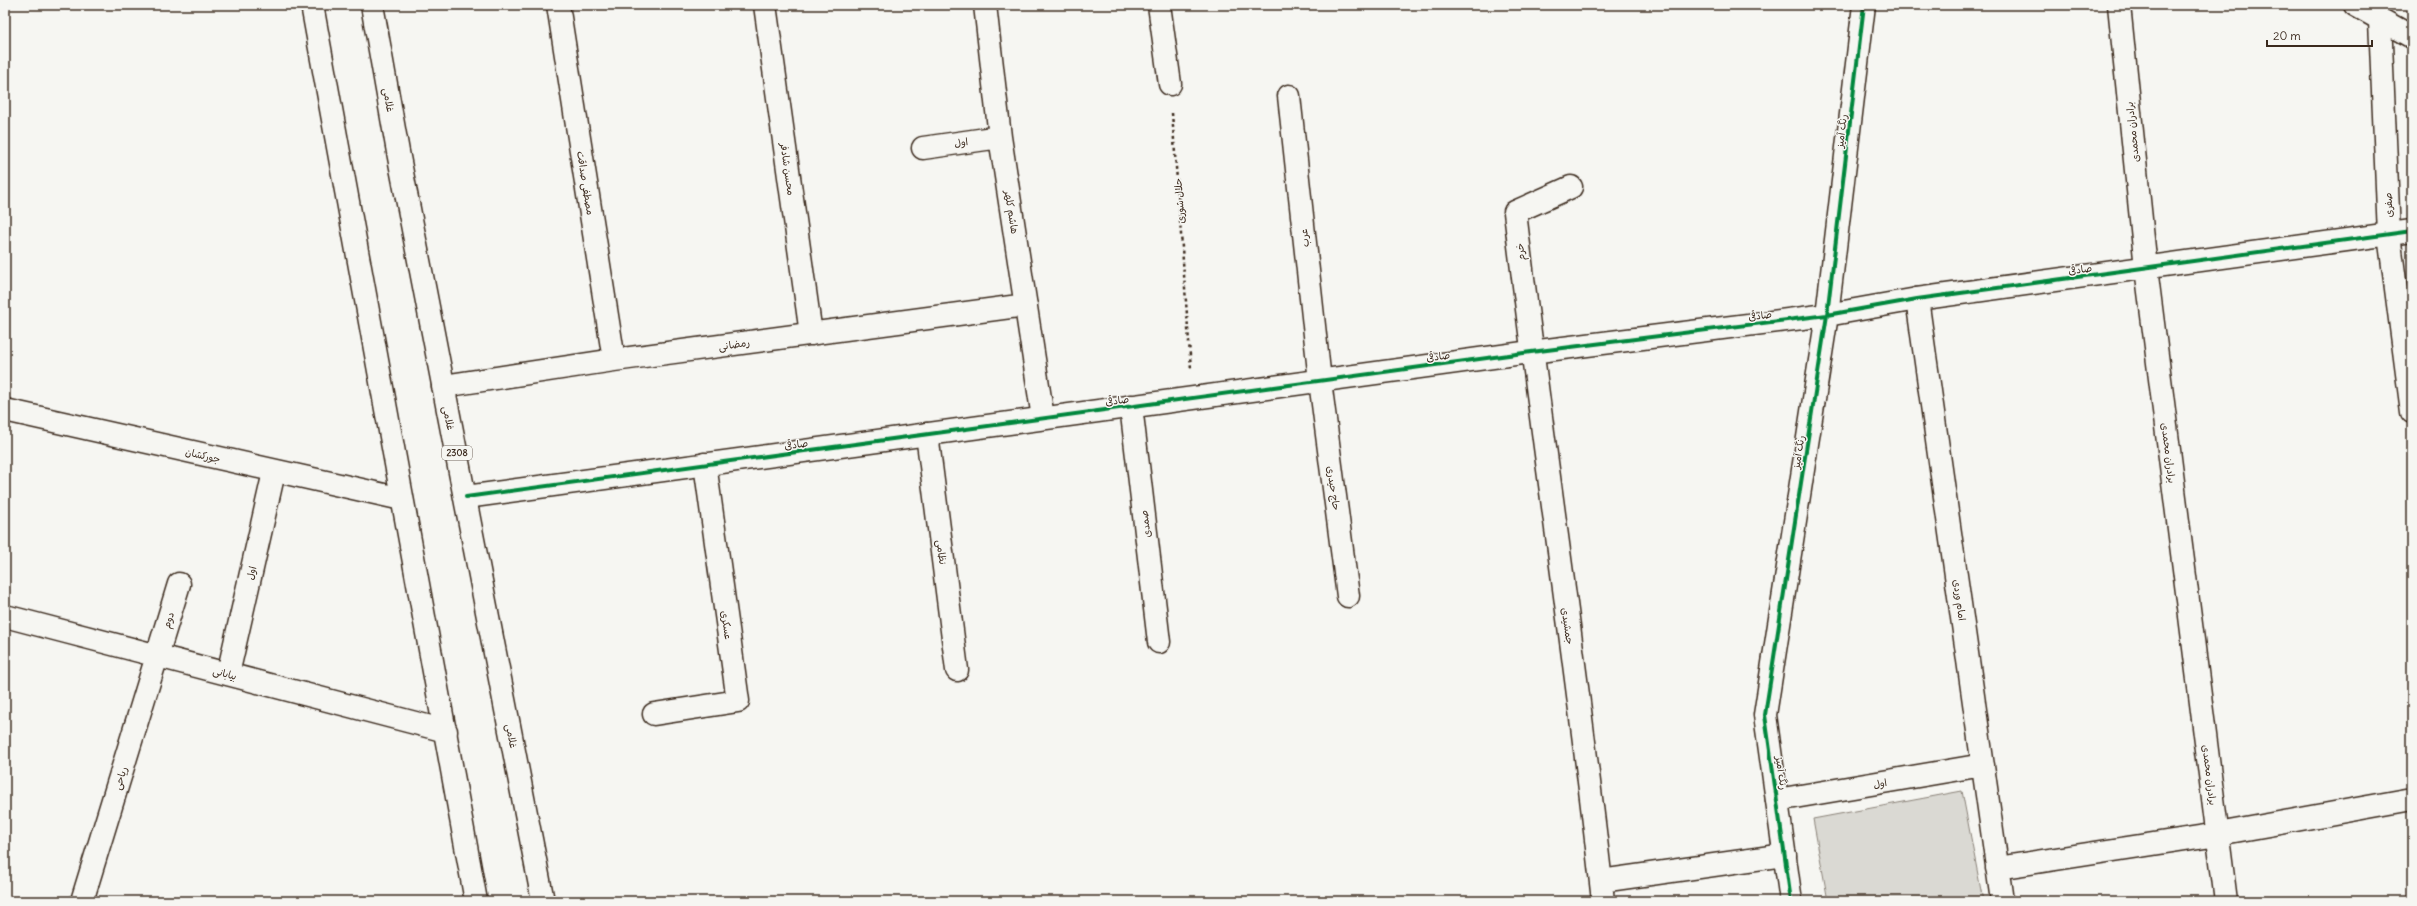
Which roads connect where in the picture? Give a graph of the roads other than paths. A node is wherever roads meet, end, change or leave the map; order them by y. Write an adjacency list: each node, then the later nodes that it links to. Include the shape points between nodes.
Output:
1 (312, 5): 36 (street)
2 (372, 5): 27 (street, غلامی / 2308)
3 (558, 5): 25 (street, مصطفی صداقت)
4 (765, 5): 23 (street, محسن شادفر)
5 (985, 5): 14 (street, هاشم کلهر)
6 (1159, 5): 12 (street)
7 (1864, 5): 22 (street, رنگ آمیز)
8 (2119, 5): 19 (street, برادران محمدی)
9 (2355, 5): 10 (street)
10 (2380, 20): 11 (street); 18 (street, صفری)
11 (2412, 37)
12 (1170, 84)
13 (1288, 96): 26 (street, عرب)
14 (1000, 137): 15 (street, اول); 21 (street, هاشم کلهر)
15 (923, 148)
16 (1571, 187): 24 (street, خرم, via 1515,212)
17 (2412, 231): 18 (street, صادقی)
18 (2389, 235): 19 (street, صادقی); 30 (street, صفری)
19 (2146, 268): 20 (street, صادقی); 49 (street, برادران محمدی)
20 (1917, 300): 22 (street, صادقی); 46 (street, امام وردی)
21 (1026, 305): 23 (street, رمضانی); 31 (street, هاشم کلهر)
22 (1827, 315): 24 (street, صادقی); 48 (street, رنگ آمیز, via 1765,715)
23 (812, 334): 25 (street, رمضانی)
24 (1531, 352): 26 (street, صادقی); 52 (street, جمشیدی)
25 (614, 360): 27 (street, رمضانی)
26 (1320, 381): 28 (street, صادقی); 38 (street, حاج حیدری)
27 (443, 386): 35 (street, غلامی / 2308)
28 (1131, 406): 31 (street, صادقی); 40 (street, صمدی)
29 (5, 410): 34 (street, جورکشان)
30 (2412, 412)
31 (1043, 418): 32 (street, صادقی)
32 (927, 434): 33 (street, صادقی); 42 (street, نظامی)
33 (705, 464): 35 (street, صادقی); 44 (street, عسکری, via 738,701)
34 (274, 472): 36 (street, جورکشان); 43 (street, اول)
35 (466, 497): 55 (street, غلامی / 2308)
36 (402, 499): 45 (street)
37 (178, 584): 41 (street, دوم)
38 (1348, 596)
39 (5, 616): 41 (street, بیابانی)
40 (1159, 642)
41 (158, 656): 43 (street, بیابانی); 53 (street, ریاحی)
42 (957, 670)
43 (228, 674): 45 (street, بیابانی)
44 (654, 714)
45 (446, 731): 54 (street)
46 (1983, 765): 48 (street, اول); 51 (street, امام وردی)
47 (2412, 799): 49 (street)
48 (1777, 800): 50 (street, رنگ آمیز)
49 (2218, 834): 51 (street); 58 (street, برادران محمدی)
50 (1785, 855): 52 (street); 56 (street, رنگ آمیز)
51 (1997, 868): 57 (street, امام وردی)
52 (1602, 891)
53 (82, 901)
54 (476, 901)
55 (543, 901)
56 (1791, 901)
57 (2002, 901)
58 (2226, 901)

